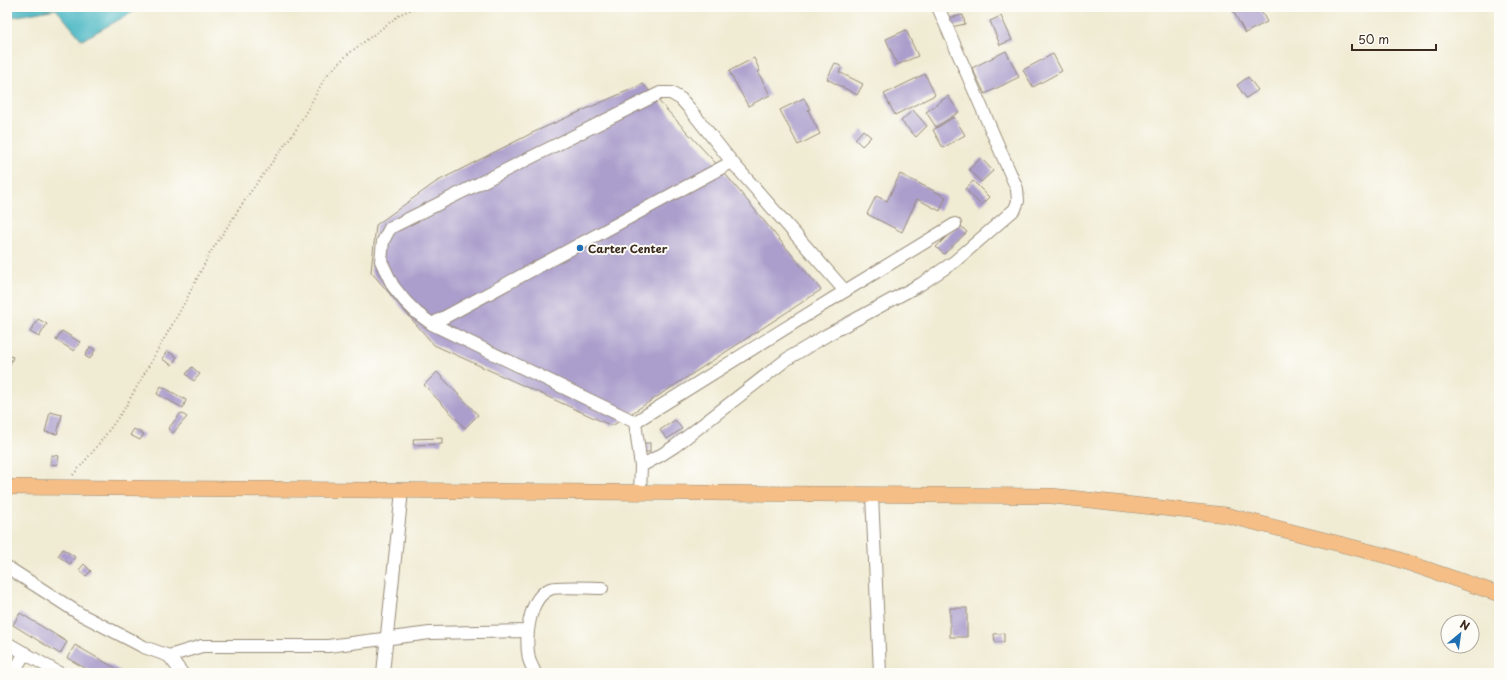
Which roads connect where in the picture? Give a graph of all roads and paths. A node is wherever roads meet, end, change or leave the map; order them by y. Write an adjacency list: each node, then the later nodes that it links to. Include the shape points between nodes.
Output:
1 (416, 7): 10 (path, via 402,14 348,54 326,76 297,128 210,253 123,411)
2 (938, 7): 8 (street, via 1017,189 1018,201 1015,209 945,268 787,359 675,446)
3 (732, 162): 5 (street); 6 (street); 6 (street, via 681,99 671,93 660,93 390,228 383,241 381,261 393,286 405,301)
4 (956, 224): 5 (street)
5 (845, 291): 7 (street)
6 (432, 324): 7 (street)
7 (635, 422): 8 (street)
8 (641, 466): 12 (street)
9 (7, 487): 10 (main road)
10 (62, 488): 11 (main road)
11 (402, 491): 12 (main road); 18 (street)
12 (640, 493): 13 (main road)
13 (872, 495): 16 (main road, via 1052,496 1226,516 1391,557); 27 (street)
14 (7, 567): 21 (street, via 80,614 144,647)
15 (602, 588): 17 (street, via 550,589 540,596 534,605)
16 (1499, 594)
17 (527, 631): 18 (street, via 430,633); 26 (street, via 529,659)
18 (387, 638): 21 (street, via 328,646 202,646); 25 (street)
19 (7, 643): 20 (street)
20 (25, 653): 22 (street); 23 (street)
21 (169, 656): 24 (street)
22 (13, 673)
23 (59, 673)
24 (182, 673)
25 (383, 673)
26 (534, 673)
27 (880, 673)

